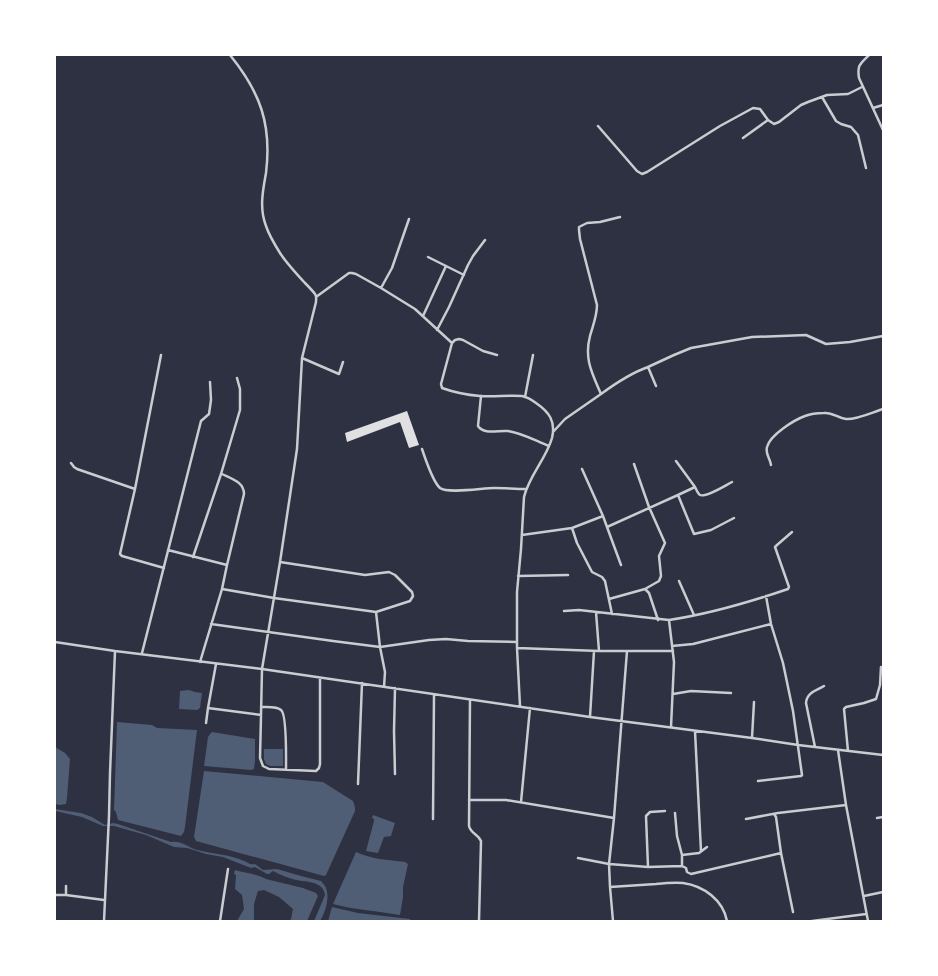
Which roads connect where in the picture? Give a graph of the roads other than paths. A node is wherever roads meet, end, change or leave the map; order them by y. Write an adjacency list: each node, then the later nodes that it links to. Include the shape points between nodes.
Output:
1 (230, 55): 19 (street, via 247,77 263,111 267,148 262,213 266,227 279,252)
2 (870, 55): 3 (street, via 858,66)
3 (862, 87): 4 (street, via 848,94); 6 (street)
4 (822, 97): 7 (street, via 801,105 779,122 774,124); 11 (street, via 836,121 851,127 858,135)
5 (883, 105): 6 (street)
6 (873, 108): 9 (street)
7 (768, 120): 8 (street, via 760,109 753,108 642,174); 10 (street)
8 (598, 126)
9 (883, 130)
10 (743, 138)
11 (866, 168)
12 (620, 217): 33 (street, via 579,227 597,305 588,348 589,366)
13 (408, 219): 18 (street, via 392,268)
14 (485, 240): 17 (street)
15 (428, 258): 16 (street)
16 (446, 266): 17 (street); 20 (street)
17 (464, 275): 21 (street)
18 (381, 288): 19 (street, via 352,273); 20 (street)
19 (316, 297): 27 (street)
20 (423, 316): 21 (street)
21 (437, 330): 23 (street)
22 (883, 336): 29 (street, via 826,344 806,335 752,337 691,348)
23 (452, 343): 25 (street, via 463,340); 34 (street, via 441,387)
24 (162, 355): 48 (street)
25 (497, 355)
26 (533, 356): 35 (street)
27 (302, 358): 28 (street, via 340,374); 60 (street, via 297,448)
28 (343, 362)
29 (648, 367): 32 (street); 33 (street)
30 (237, 378): 45 (street, via 240,410)
31 (210, 382): 58 (street, via 210,414 201,421)
32 (656, 386)
33 (601, 394): 37 (street, via 565,419)
34 (480, 396): 35 (street); 38 (street, via 478,426 481,430 512,432)
35 (525, 397): 37 (street, via 547,411 552,419)
36 (883, 409): 43 (street, via 845,419 824,412 806,415 771,439 766,453)
37 (553, 432): 38 (street)
38 (549, 446): 49 (street)
39 (422, 449): 49 (street, via 434,480 444,490)
40 (676, 461): 47 (street)
41 (71, 463): 48 (street, via 77,469)
42 (634, 464): 51 (street)
43 (771, 465)
44 (582, 469): 52 (street)
45 (221, 474): 59 (street); 62 (street, via 244,488)
46 (732, 482): 47 (street, via 702,496)
47 (695, 487): 50 (street)
48 (135, 489): 63 (street, via 120,554)
49 (526, 489): 57 (street)
50 (678, 495): 51 (street); 53 (street, via 694,534 711,530)
51 (649, 507): 54 (street); 68 (street, via 665,543 659,556 662,576)
52 (602, 516): 54 (street); 55 (street)
53 (734, 518)
54 (606, 526): 61 (street)
55 (572, 528): 57 (street); 71 (street, via 592,572 605,582)
56 (792, 532): 69 (street, via 775,547 789,587)
57 (522, 535): 65 (street)
58 (168, 550): 59 (street); 63 (street)
59 (193, 556): 62 (street)
60 (280, 562): 70 (street); 73 (street, via 366,575 393,574 413,596 410,601)
61 (621, 565)
62 (227, 566): 67 (street)
63 (164, 568): 92 (street)
64 (568, 575): 65 (street)
65 (518, 576): 83 (street)
66 (679, 581): 76 (street)
67 (222, 589): 70 (street); 79 (street)
68 (645, 589): 71 (street); 77 (street)
69 (766, 596): 76 (street); 80 (street)
70 (274, 598): 73 (street); 81 (street)
71 (609, 599): 75 (street)
72 (564, 611): 74 (street)
73 (376, 612): 85 (street)
74 (596, 612): 75 (street); 89 (street)
75 (612, 614): 77 (street)
76 (694, 615): 78 (street)
77 (658, 620): 78 (street)
78 (669, 620): 84 (street)
79 (212, 624): 81 (street); 93 (street)
80 (771, 624): 84 (street, via 693,644); 118 (street, via 783,663)
81 (268, 631): 85 (street); 96 (street)
82 (55, 642): 87 (street)
83 (517, 642): 85 (street, via 438,639); 86 (street)
84 (672, 646): 91 (street)
85 (380, 647): 100 (street)
86 (517, 648): 88 (street); 107 (street)
87 (115, 651): 92 (street); 153 (street)
88 (594, 651): 89 (street); 112 (street)
89 (599, 651): 90 (street)
90 (627, 651): 91 (street); 113 (street)
91 (672, 652): 103 (street)
92 (142, 653): 93 (street)
93 (200, 662): 94 (street)
94 (216, 664): 96 (street); 109 (street)
95 (881, 667): 121 (street, via 876,699 844,709)
96 (262, 669): 97 (street); 108 (street)
97 (320, 678): 98 (street); 123 (street, via 319,768)
98 (362, 683): 100 (street); 126 (street)
99 (824, 686): 119 (street, via 806,698)
100 (384, 687): 101 (street)
101 (395, 688): 104 (street); 124 (street)
102 (731, 693): 103 (street, via 691,691)
103 (673, 694): 115 (street)
104 (434, 695): 105 (street); 136 (street)
105 (470, 700): 107 (street); 127 (street)
106 (754, 702): 117 (street)
107 (520, 706): 110 (street)
108 (261, 707): 111 (street); 123 (street, via 278,708 283,712)
109 (208, 708): 111 (street); 114 (street)
110 (530, 708): 112 (street); 128 (street)
111 (260, 715): 123 (street, via 261,762 268,769)
112 (590, 717): 113 (street)
113 (621, 720): 115 (street); 134 (street)
114 (206, 723)
115 (671, 728): 116 (street)
116 (695, 731): 117 (street); 139 (street)
117 (752, 738): 118 (street)
118 (798, 745): 119 (street); 125 (street, via 801,776)
119 (815, 747): 120 (street)
120 (838, 750): 121 (street); 129 (street)
121 (848, 751): 122 (street)
122 (883, 755)
123 (286, 770)
124 (395, 774)
125 (758, 781)
126 (358, 784)
127 (469, 800): 128 (street); 158 (street, via 470,830 481,841)
128 (521, 802): 134 (street)
129 (846, 805): 132 (street); 152 (street)
130 (665, 811): 145 (street, via 650,812 646,816)
131 (675, 813): 141 (street)
132 (774, 814): 137 (street); 140 (street)
133 (883, 817): 135 (street)
134 (614, 818): 143 (street)
135 (877, 818)
136 (433, 819)
137 (746, 819)
138 (707, 847): 139 (street)
139 (701, 851): 141 (street)
140 (780, 853): 144 (street, via 691,874); 154 (street)
141 (682, 855): 144 (street)
142 (578, 858): 143 (street)
143 (609, 864): 145 (street); 148 (street)
144 (682, 866): 145 (street)
145 (648, 867)
146 (228, 869): 157 (street)
147 (66, 886): 151 (street)
148 (610, 887): 159 (street); 160 (street, via 691,885 716,899 722,905)
149 (883, 892): 152 (street)
150 (55, 895): 151 (street)
151 (66, 895): 153 (street)
152 (864, 896): 155 (street)
153 (104, 900): 156 (street)
154 (793, 912)
155 (866, 914): 161 (street); 162 (street)
156 (104, 921)
157 (220, 921)
158 (479, 921)
159 (613, 921)
160 (727, 921)
161 (812, 921)
162 (868, 921)

